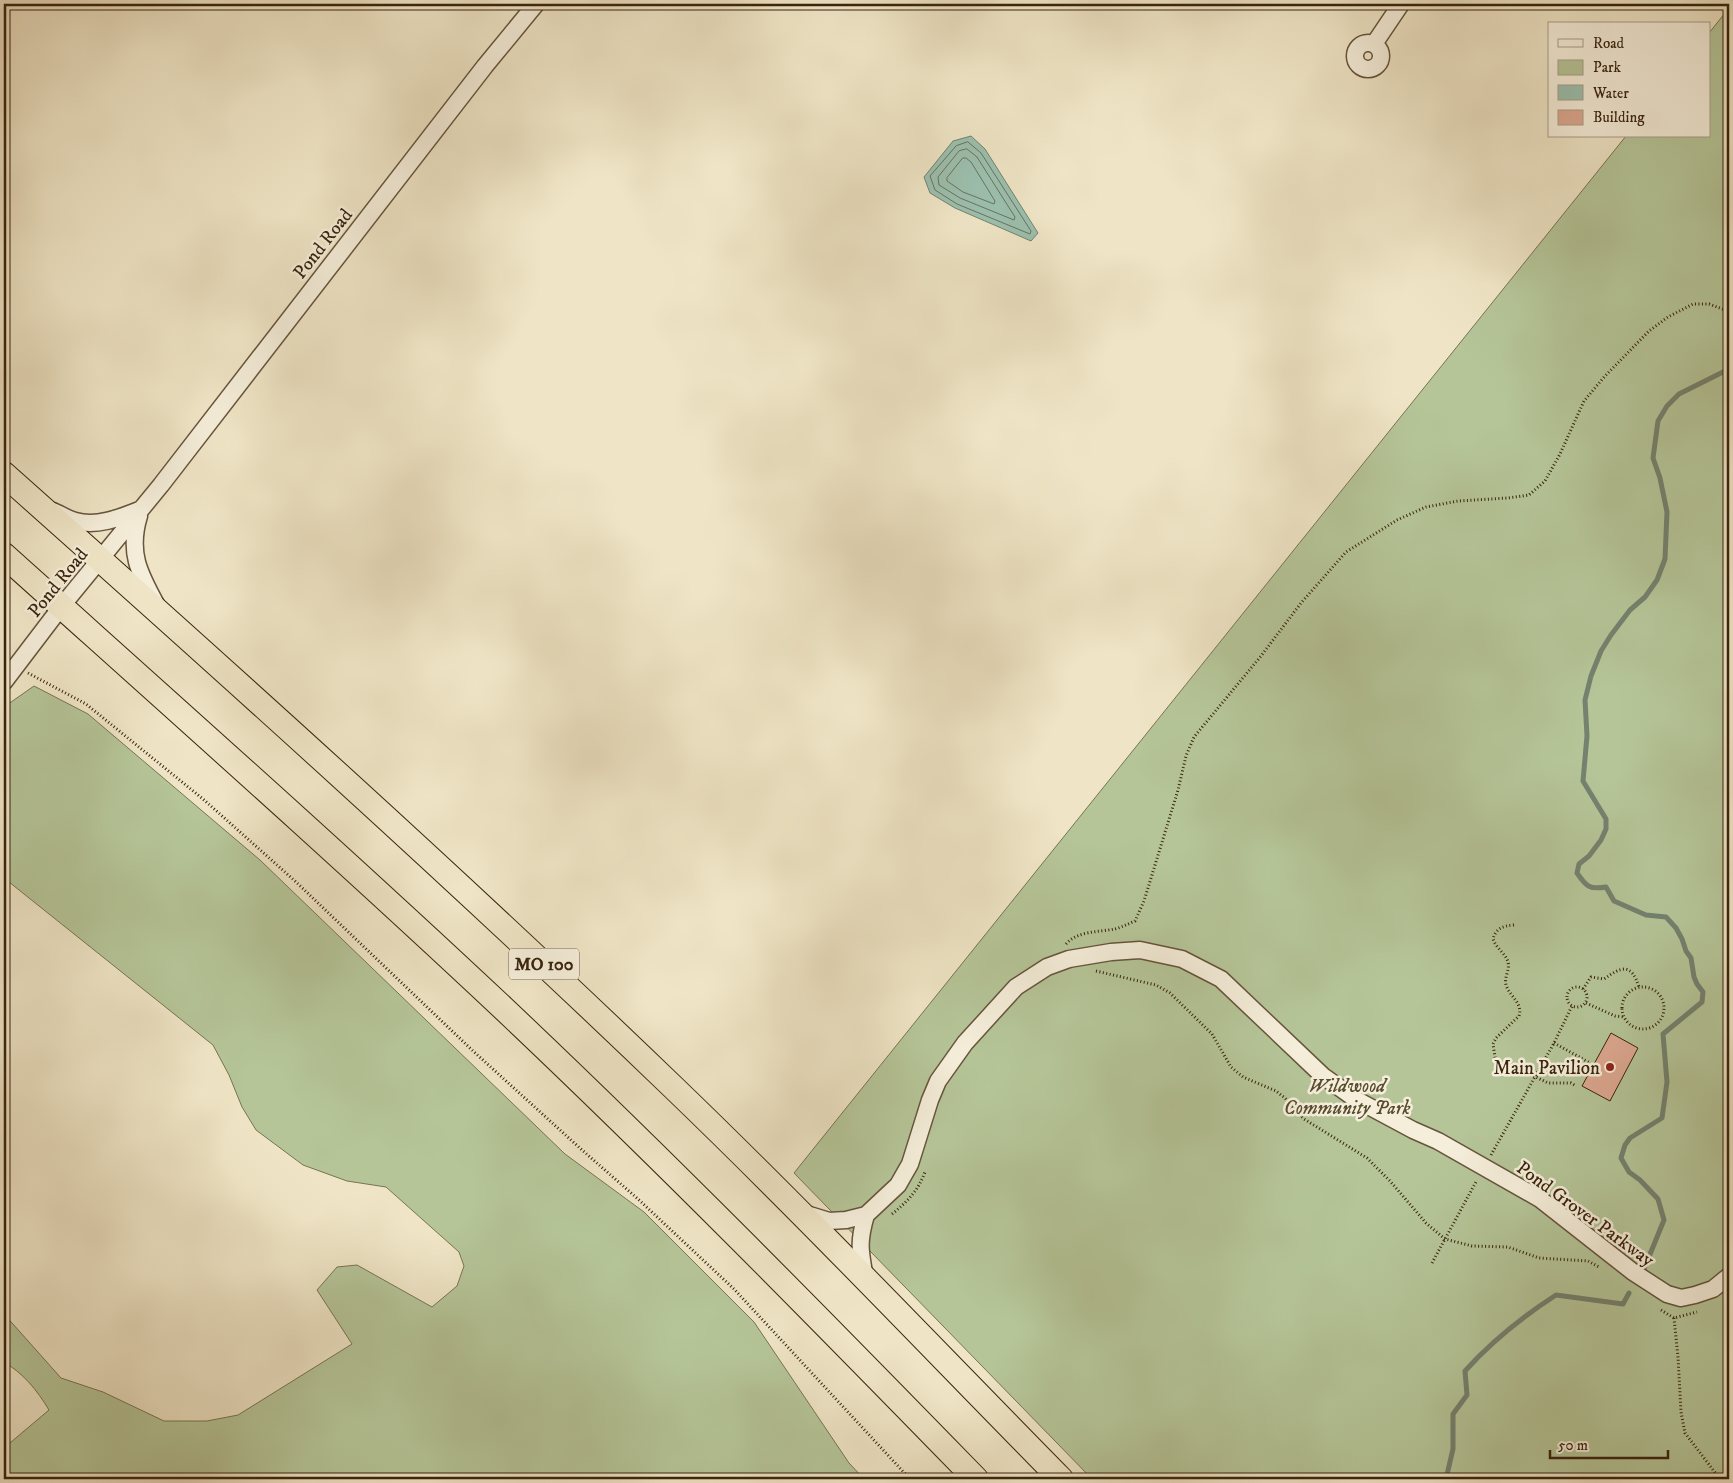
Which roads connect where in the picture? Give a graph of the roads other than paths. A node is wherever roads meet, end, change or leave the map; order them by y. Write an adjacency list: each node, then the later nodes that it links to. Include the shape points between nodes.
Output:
1 (536, 4): 6 (street, Pond Road)
2 (1401, 4): 3 (street)
3 (1374, 44)
4 (4, 474): 5 (highway, MO 100)
5 (38, 504): 6 (street, Pond Road, via 75,521 91,523 108,521); 8 (highway, MO 100)
6 (141, 509): 8 (street, Pond Road); 10 (street, Pond Road, via 134,534 135,557)
7 (4, 555): 9 (highway, MO 100)
8 (100, 561): 9 (street, Pond Road); 10 (highway, MO 100)
9 (61, 607): 11 (street, Pond Road); 16 (highway, MO 100, via 336,854 544,1047 754,1252)
10 (165, 619): 13 (highway, MO 100, via 489,913)
11 (4, 682)
12 (872, 1210): 13 (street, via 846,1220 829,1221); 14 (street, Pond Grover Parkway, via 904,1176 934,1090 942,1076 965,1043 1016,987 1047,967 1069,959 1140,950 1182,959 1221,978 1323,1076 1350,1096 1540,1199 1633,1272 1667,1294 1681,1298 1695,1295 1713,1288); 15 (street, via 860,1233)
13 (799, 1212): 15 (highway, MO 100)
14 (1729, 1276)
15 (865, 1278): 17 (highway, MO 100)
16 (976, 1479)
17 (1061, 1479)

